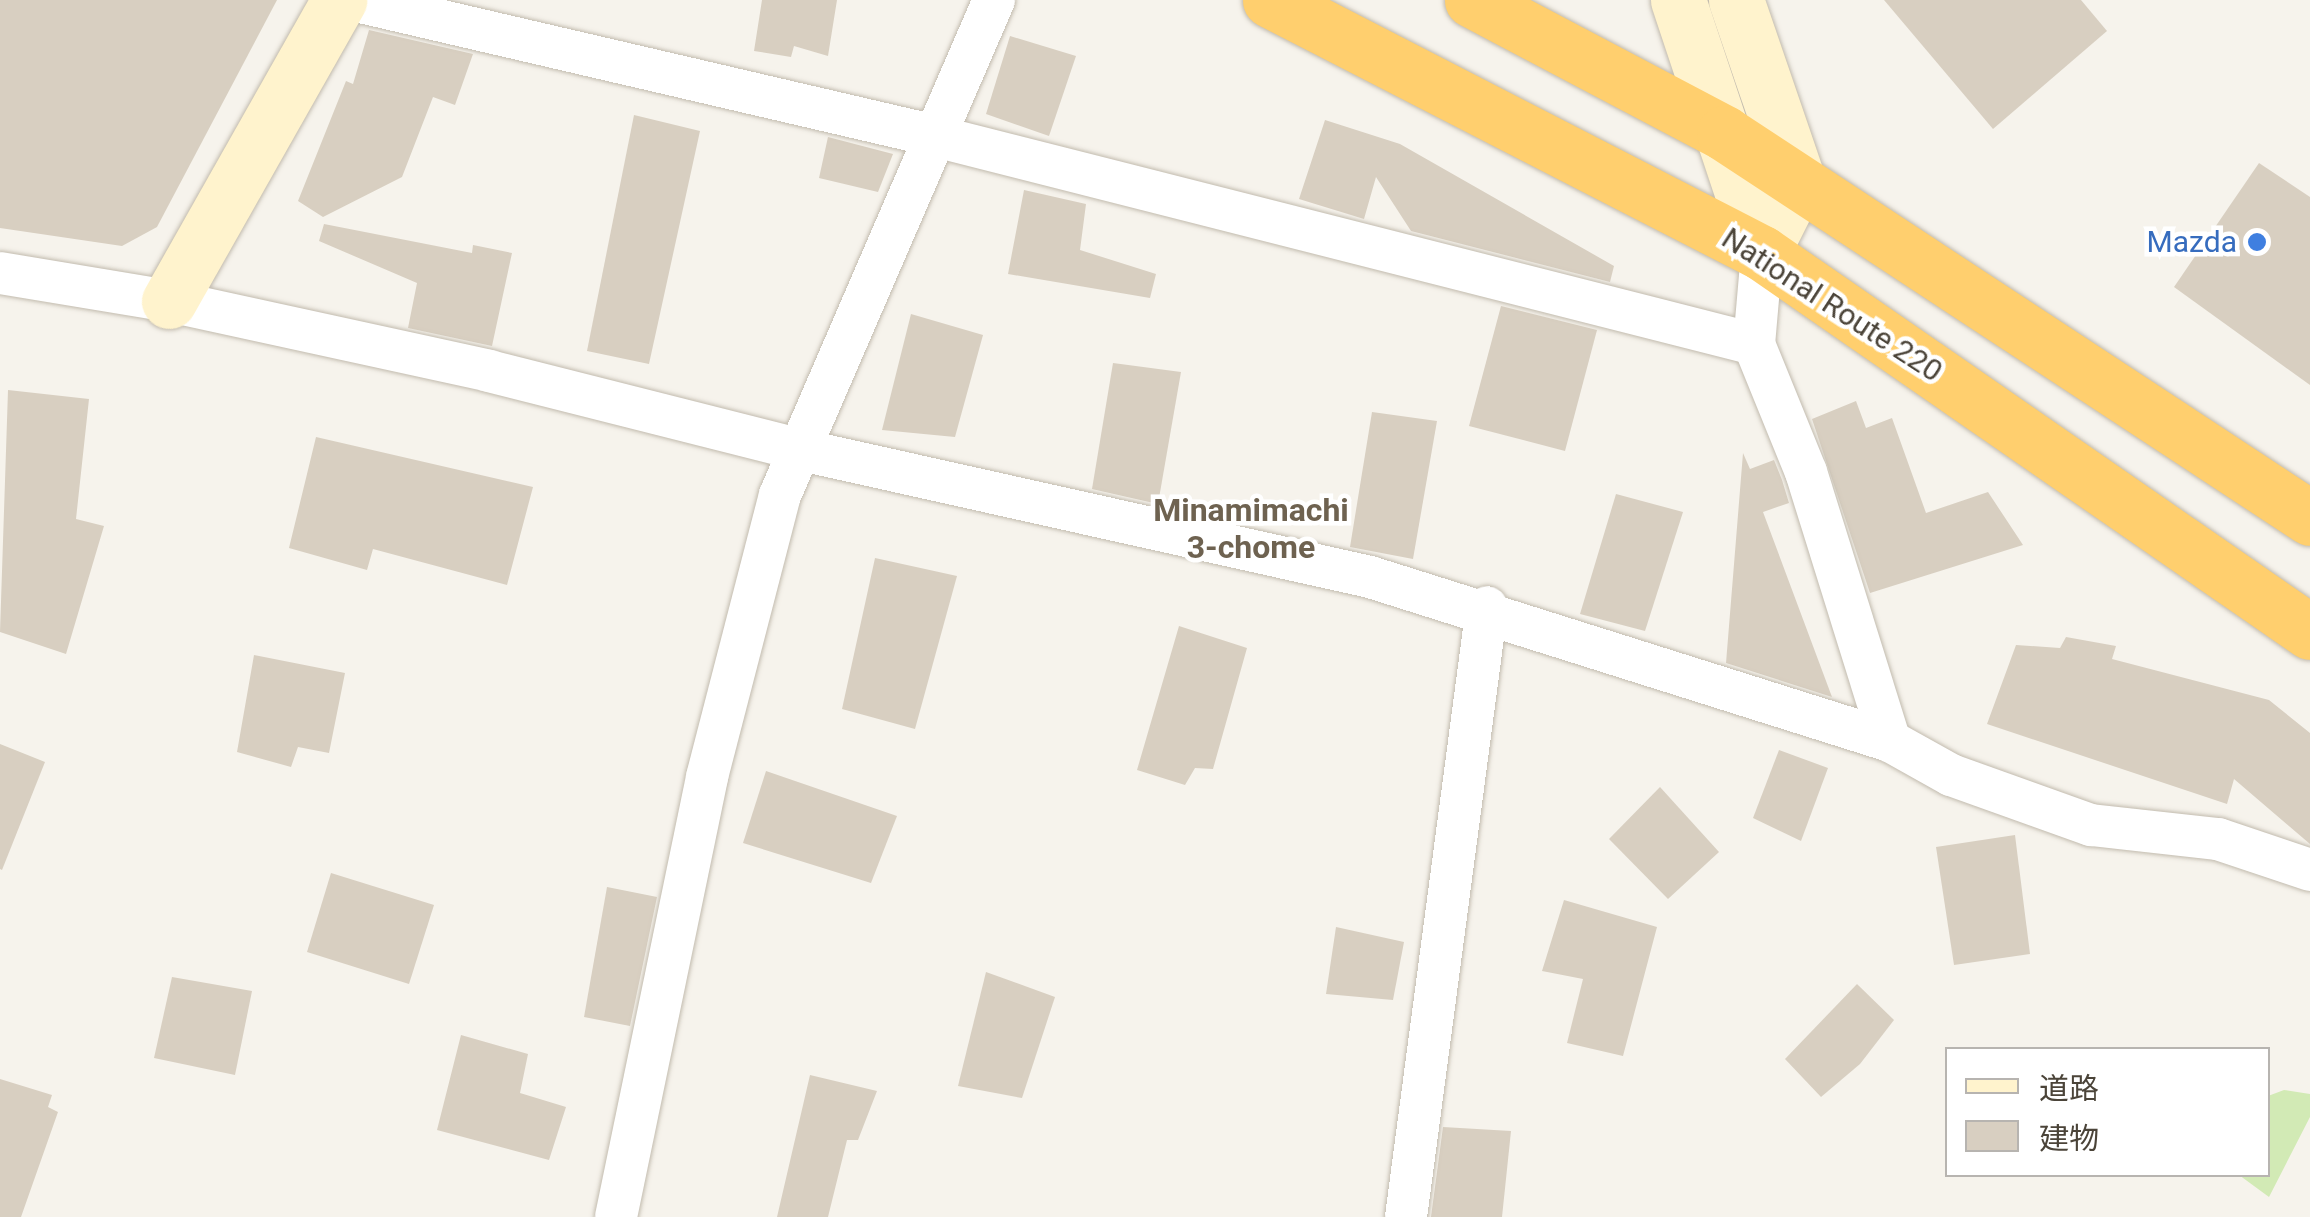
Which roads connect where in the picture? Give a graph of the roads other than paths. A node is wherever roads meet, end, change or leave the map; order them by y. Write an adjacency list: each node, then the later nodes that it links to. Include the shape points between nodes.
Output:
1 (338, 0): 13 (street)
2 (352, 0): 9 (street)
3 (994, 0): 9 (street)
4 (1270, 0): 11 (highway, National Route 220)
5 (1472, 0): 8 (highway)
6 (1678, 0): 8 (street)
7 (1736, 0): 10 (street)
8 (1724, 133): 10 (highway); 11 (street)
9 (931, 134): 14 (street); 15 (street)
10 (1798, 181): 11 (street); 16 (highway)
11 (1762, 253): 14 (street); 18 (highway, National Route 220)
12 (0, 273): 13 (street)
13 (169, 300): 15 (street)
14 (1754, 344): 19 (street, via 1806,472)
15 (797, 449): 17 (street); 21 (street, via 707,776)
16 (2310, 518)
17 (1487, 608): 19 (street, via 1619,662); 22 (street)
18 (2310, 632)
19 (1890, 741): 20 (street, via 1951,775 2091,824 2218,840)
20 (2310, 870)
21 (616, 1217)
22 (1406, 1217)

